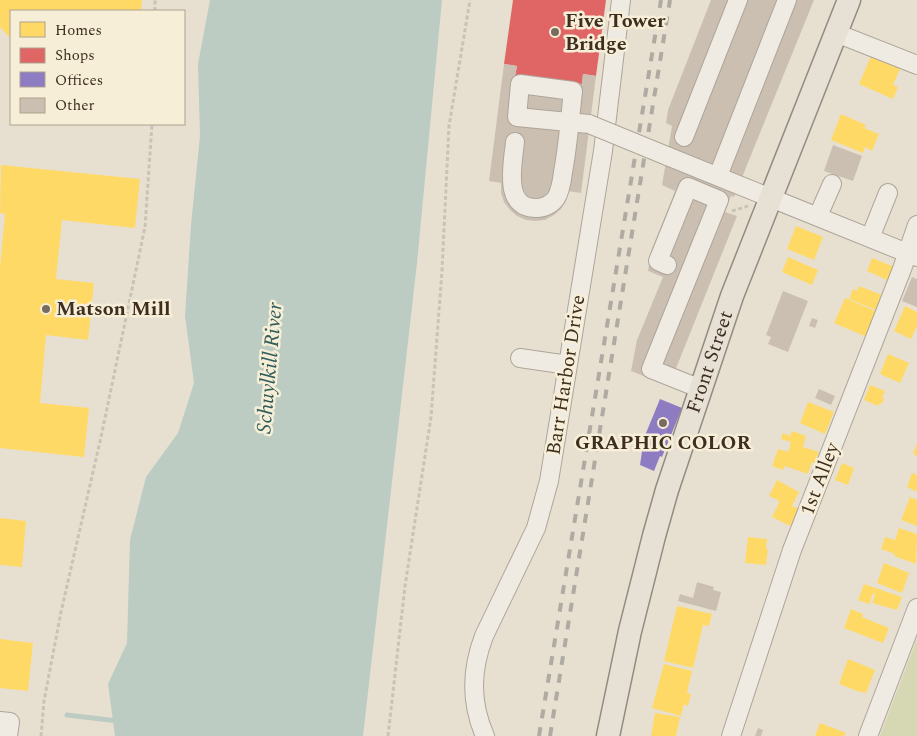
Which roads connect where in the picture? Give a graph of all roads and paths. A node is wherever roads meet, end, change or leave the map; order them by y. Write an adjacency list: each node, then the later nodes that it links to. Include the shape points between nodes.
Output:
1 (470, 0): 27 (path, via 449,126 431,417 405,586)
2 (620, 0): 21 (street, Barr Harbor Drive, via 603,151)
3 (738, 0): 9 (street)
4 (787, 0): 11 (street)
5 (850, 0): 6 (main road, Front Street)
6 (836, 33): 7 (street); 14 (main road, Front Street)
7 (917, 65)
8 (152, 125): 26 (path, via 145,227 61,612 44,700)
9 (684, 137)
10 (515, 142): 11 (street, bridge, via 512,189 515,197 527,207 551,204 560,191 570,123 590,124 667,156 693,173)
11 (718, 176): 14 (street)
12 (832, 184): 15 (street)
13 (888, 193): 17 (street)
14 (771, 198): 15 (street); 22 (main road, Front Street, via 732,296)
15 (818, 216): 17 (street)
16 (917, 225): 18 (street, 1st Alley)
17 (870, 238): 18 (street)
18 (912, 255): 30 (street, 1st Alley, via 792,550)
19 (667, 265): 22 (street, via 658,261 688,187 719,200 651,369)
20 (520, 358): 21 (street)
21 (568, 365): 28 (street, Barr Harbor Drive, via 549,481 536,528 478,652 473,683 476,713)
22 (701, 389): 29 (main road, Front Street, via 654,536)
23 (917, 608): 31 (street)
24 (0, 721): 25 (street, via 10,722)
25 (8, 736)
26 (41, 736)
27 (388, 736)
28 (485, 736)
29 (608, 736)
30 (731, 736)
31 (868, 736)

